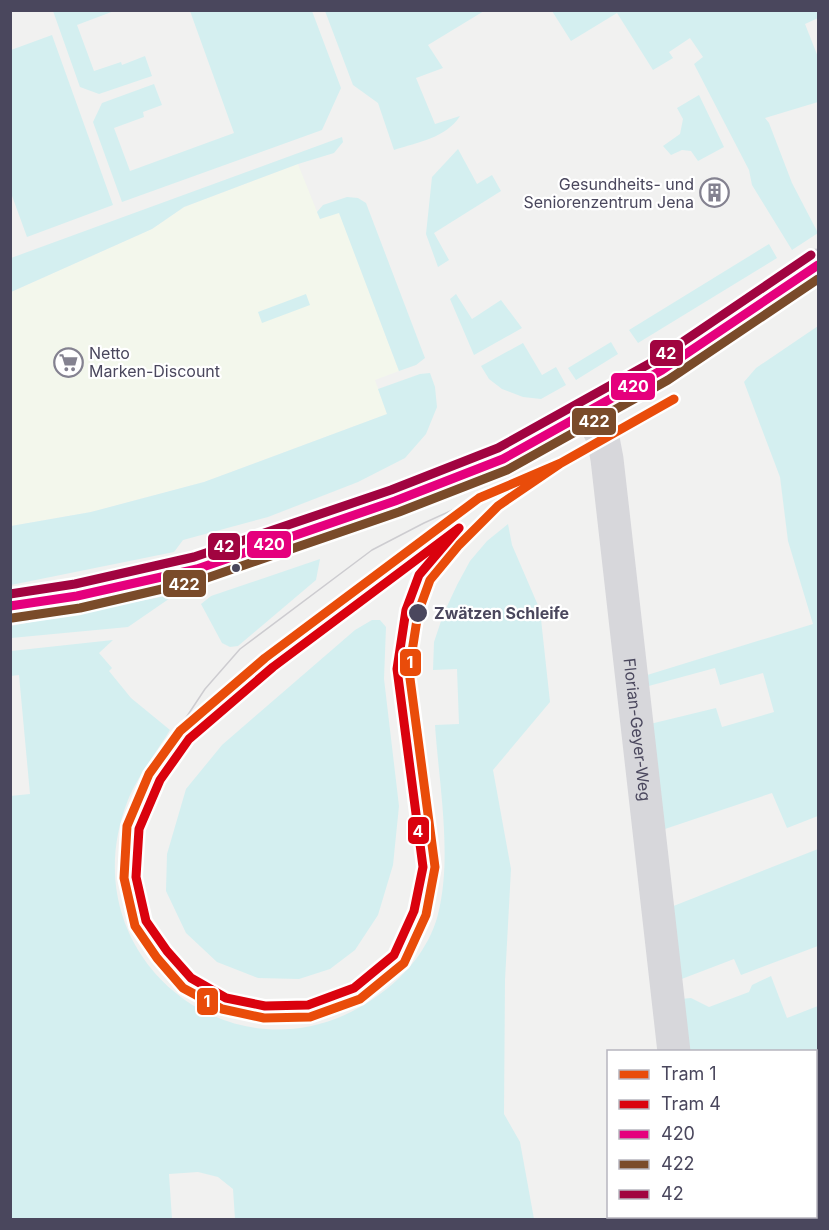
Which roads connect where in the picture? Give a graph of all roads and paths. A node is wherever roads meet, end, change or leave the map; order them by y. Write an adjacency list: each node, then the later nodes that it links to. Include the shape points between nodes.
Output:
1 (819, 265): 2 (main road, via 662,370)
2 (589, 411): 3 (main road, via 503,459 235,557 77,596); 4 (street, Florian-Geyer-Weg, via 603,438 607,459)
3 (10, 606)
4 (674, 1050)

